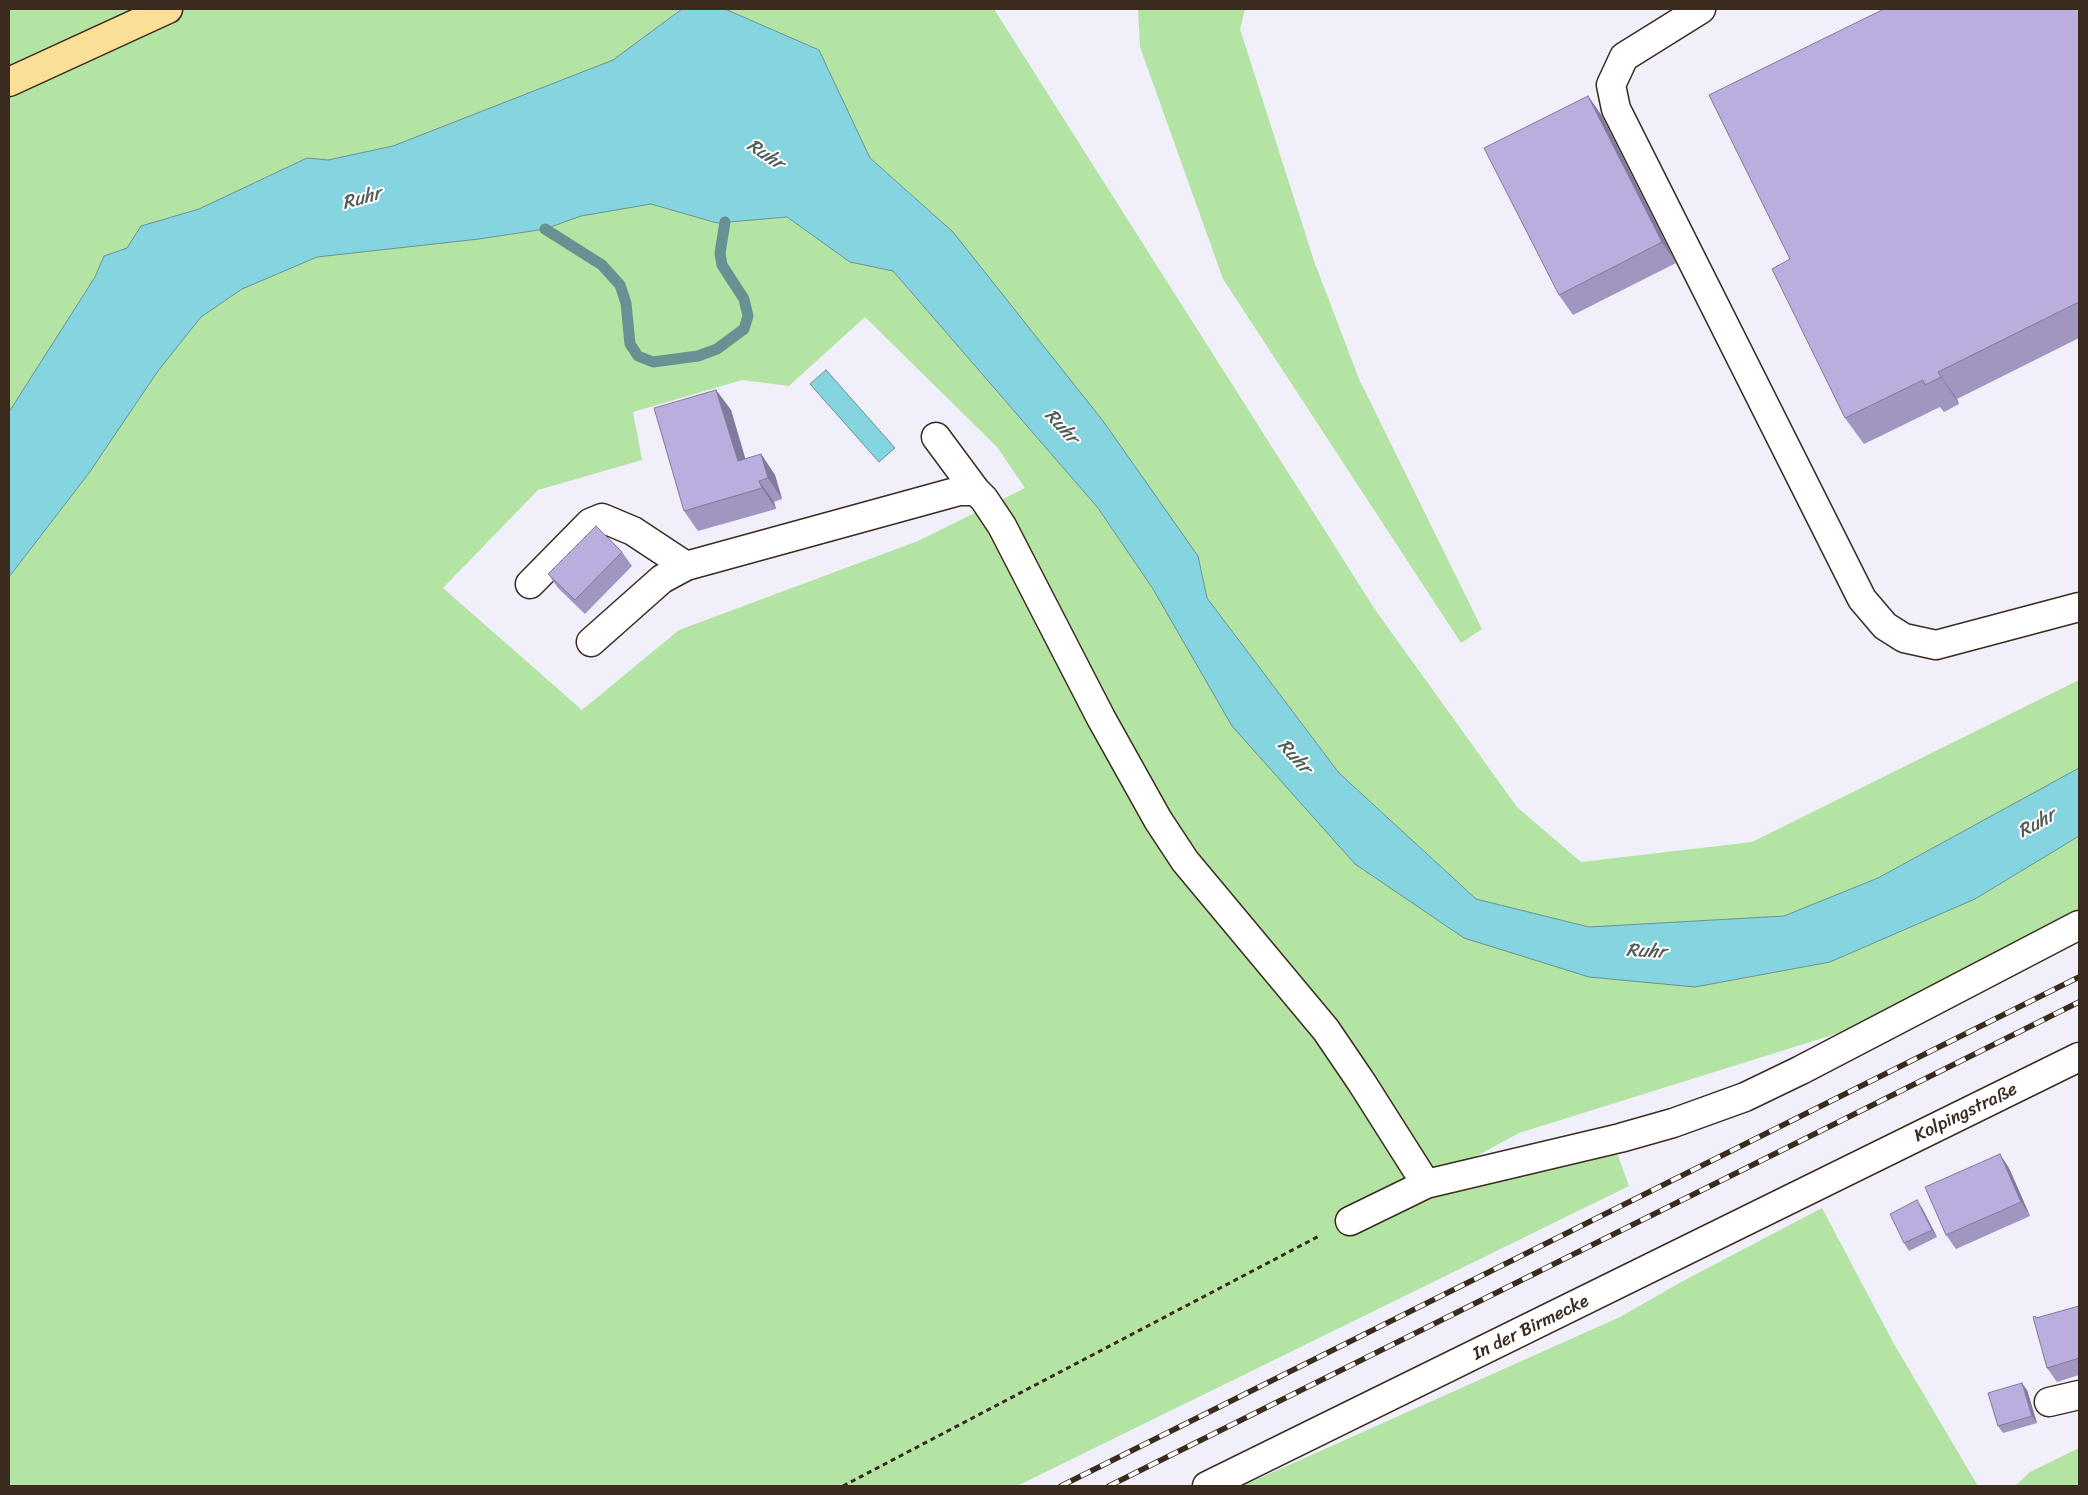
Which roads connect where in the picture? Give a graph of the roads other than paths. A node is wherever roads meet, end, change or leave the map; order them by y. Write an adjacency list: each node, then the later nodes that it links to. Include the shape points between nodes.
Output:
1 (168, 9): 3 (main road)
2 (1701, 9): 8 (street, via 1624,57 1611,85 1616,109 1862,599 1885,626 1904,638 1936,645)
3 (9, 82)
4 (936, 437): 5 (street)
5 (976, 491): 6 (street, via 959,491); 13 (street, via 1002,526 1101,718 1158,820 1185,861 1326,1030)
6 (686, 566): 7 (street, via 633,531 602,518 590,523); 9 (street, via 662,579)
7 (530, 584)
8 (2079, 607)
9 (591, 642)
10 (2079, 925): 13 (street, via 1745,1097 1620,1138)
11 (2079, 1057): 12 (street, Kolpingstraße)
12 (1854, 1169): 17 (street, In der Birmecke)
13 (1426, 1184): 14 (street)
14 (1350, 1220)
15 (2079, 1395): 16 (street)
16 (2049, 1402)
17 (1208, 1486)

